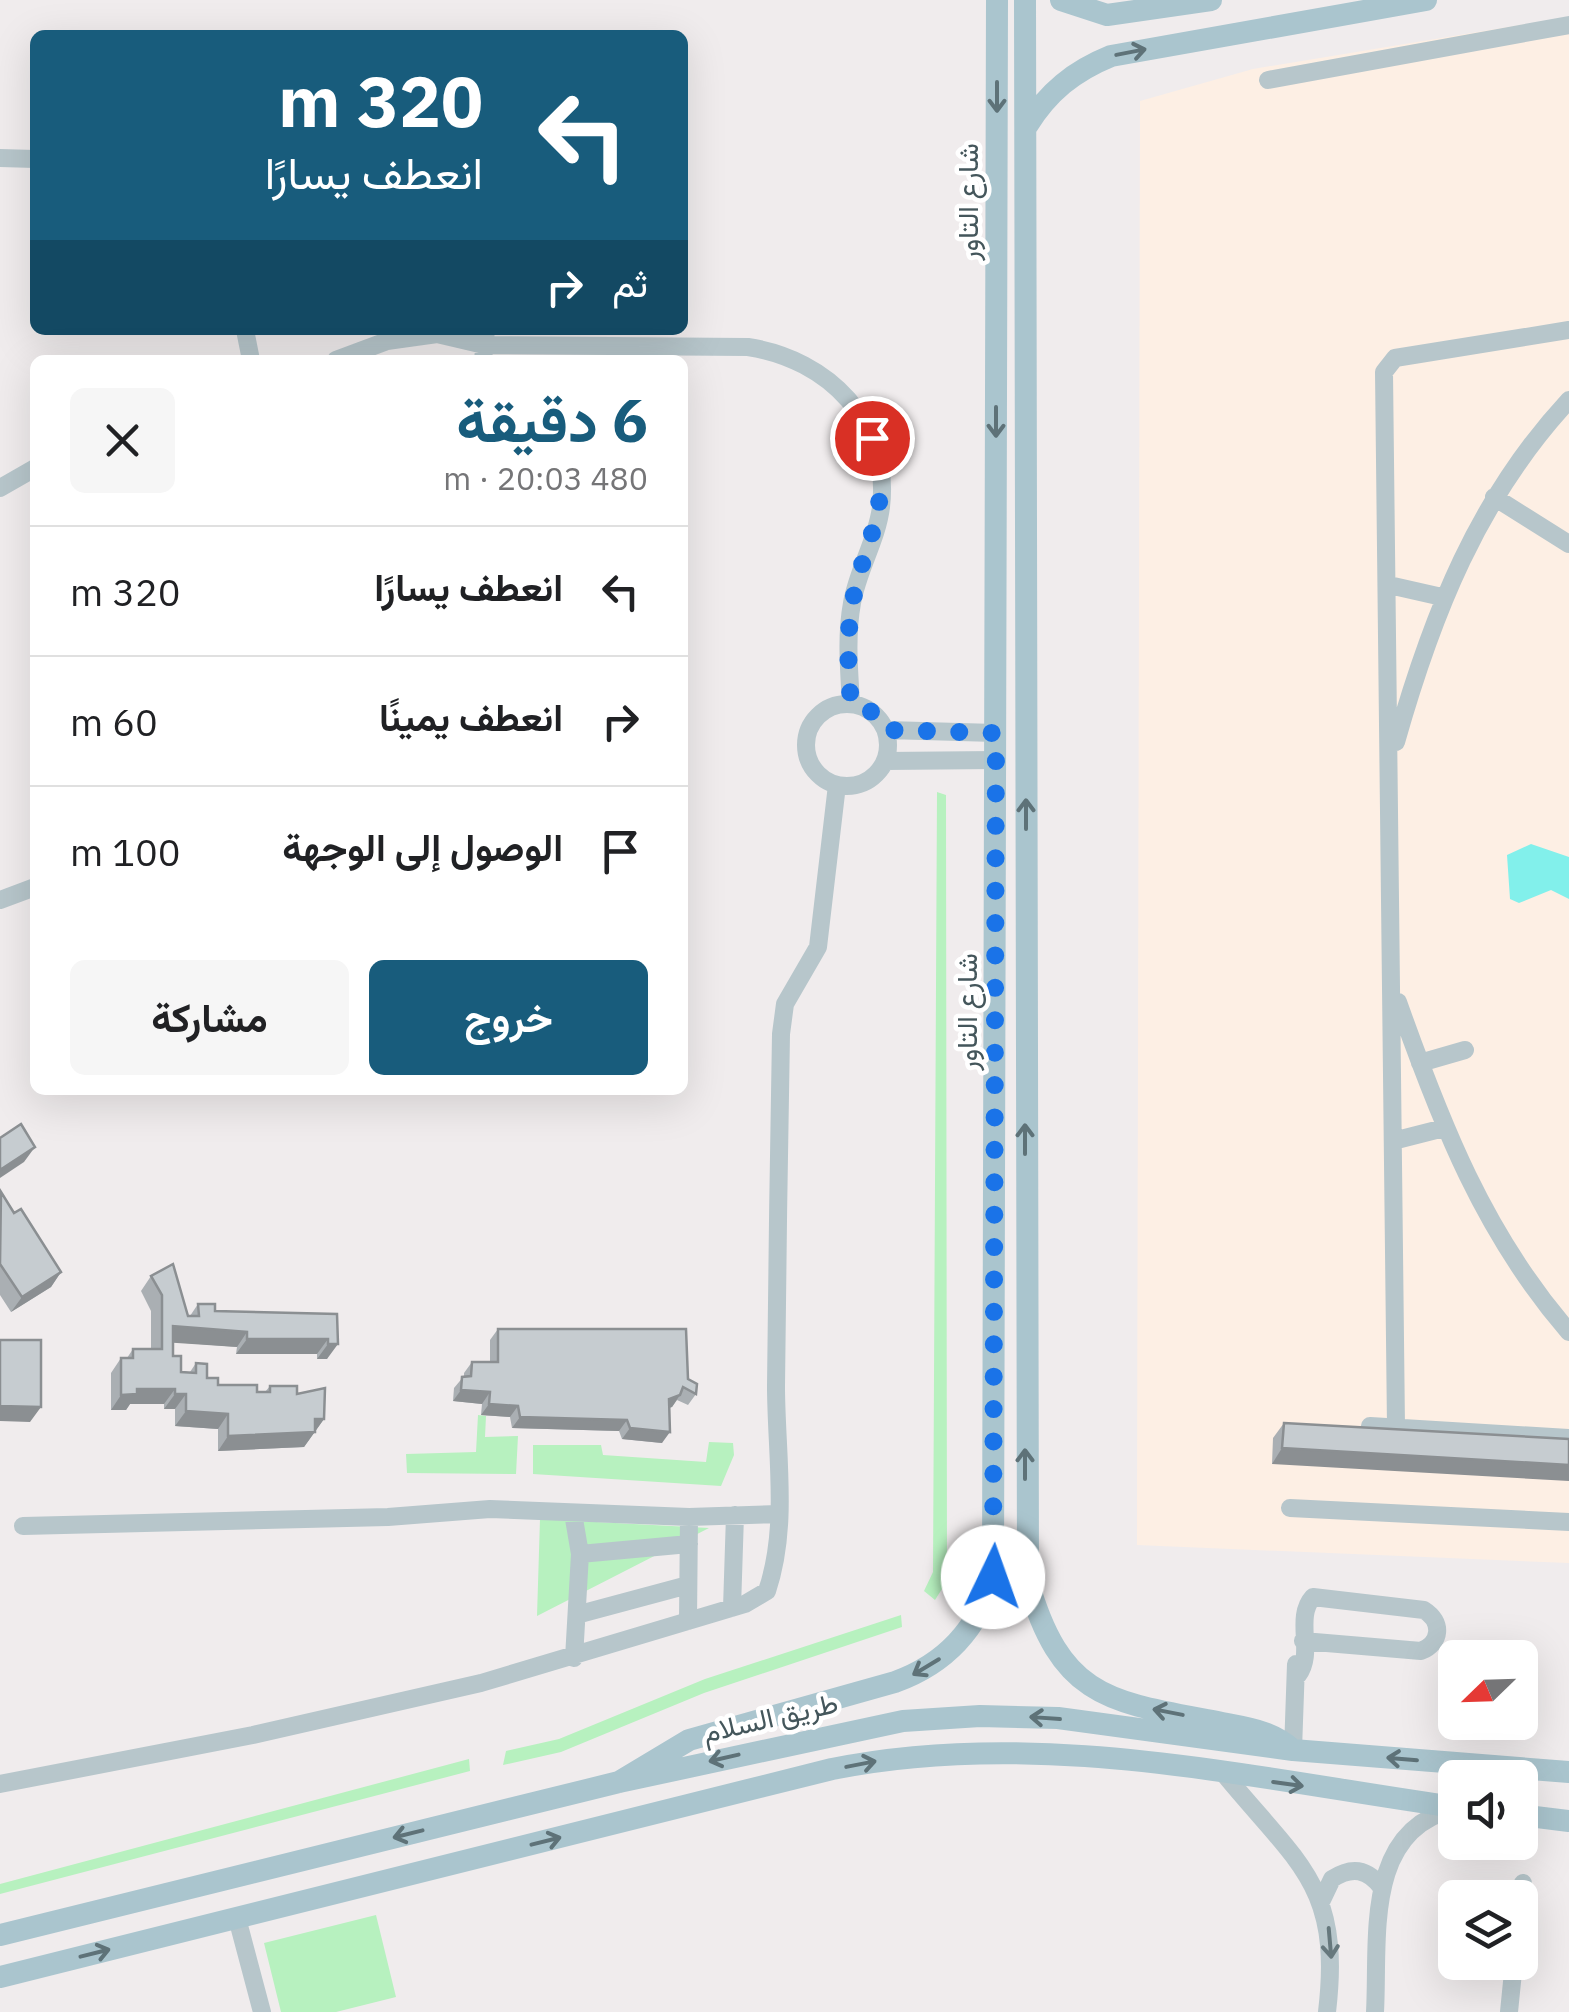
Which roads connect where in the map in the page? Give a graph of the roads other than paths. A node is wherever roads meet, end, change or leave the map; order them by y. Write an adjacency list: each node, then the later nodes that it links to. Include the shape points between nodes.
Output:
1 (998, 0): 21 (main road, شارع التاور, one-way to 21)
2 (1025, 0): 8 (main road)
3 (1061, 0): 4 (main road, via 1107,15)
4 (1211, 0)
5 (1426, 0): 8 (main road, one-way to 5, via 1053,90 1112,56)
6 (1569, 25): 7 (street)
7 (1268, 80)
8 (1026, 126): 22 (main road)
9 (0, 158): 10 (street)
10 (30, 159)
11 (1560, 332): 16 (street); 26 (street, via 1396,358 1387,366)
12 (420, 335): 15 (street)
13 (420, 335): 18 (street)
14 (454, 335): 17 (street)
15 (454, 335)
16 (1569, 344)
17 (484, 345): 28 (street, via 765,350 814,368 854,405 872,438 881,507 850,619)
18 (353, 355)
19 (1569, 400): 24 (street)
20 (30, 471): 23 (street)
21 (996, 480): 22 (main road); 30 (main road, شارع التاور)
22 (1026, 482): 48 (main road, one-way to 22)
23 (0, 488)
24 (1494, 498): 25 (street); 27 (street)
25 (1569, 544)
26 (1389, 585): 27 (street); 33 (street)
27 (1442, 597): 33 (street)
28 (851, 703): 29 (street, via 872,712); 34 (street, via 824,710 807,731 807,758)
29 (886, 730): 30 (street); 32 (street)
30 (996, 733): 31 (main road, شارع التاور)
31 (996, 760): 32 (street); 47 (main road, شارع التاور)
32 (885, 761): 34 (street, via 862,784)
33 (1391, 762): 37 (street)
34 (837, 786): 50 (street, via 818,948 786,1004 781,1034)
35 (30, 890): 36 (street)
36 (0, 900)
37 (1393, 988): 39 (street); 41 (street)
38 (1465, 1050): 39 (street)
39 (1420, 1063): 40 (street)
40 (1444, 1128): 41 (street); 42 (street, via 1501,1244)
41 (1393, 1141): 44 (street)
42 (1569, 1332)
43 (1370, 1426): 44 (street)
44 (1396, 1427): 45 (street)
45 (1569, 1438)
46 (1290, 1508): 53 (street)
47 (996, 1510): 48 (main road); 66 (main road, شارع التاور, one-way to 66, via 988,1594 972,1625 938,1660 895,1682 688,1740)
48 (1024, 1511): 63 (main road, one-way to 48, via 1256,1729 1117,1700 1071,1672 1046,1636 1028,1582)
49 (574, 1514): 51 (street); 54 (street, via 490,1509); 56 (street)
50 (779, 1514): 52 (street); 58 (street, via 767,1591)
51 (689, 1516): 52 (street); 55 (street)
52 (736, 1516): 58 (street)
53 (1569, 1522)
54 (23, 1526)
55 (689, 1544): 56 (street); 57 (street)
56 (580, 1554): 59 (street)
57 (688, 1585): 59 (street); 60 (street)
58 (732, 1608): 60 (street)
59 (580, 1614): 62 (street)
60 (688, 1622): 62 (street)
61 (1303, 1641): 61 (street, via 1421,1652 1438,1632 1424,1610 1316,1596 1307,1604); 63 (street)
62 (574, 1658): 67 (street, via 317,1722)
63 (1292, 1750): 64 (main road, طريق السلام, one-way to 63); 66 (main road, طريق السلام, one-way to 66, via 1058,1718 941,1718 826,1734)
64 (1569, 1772)
65 (1225, 1775): 68 (main road, one-way to 68); 73 (street); 74 (main road, one-way to 65, via 905,1756 1052,1752)
66 (619, 1782): 75 (main road, طريق السلام, one-way to 75)
67 (0, 1784)
68 (1438, 1806)
69 (1438, 1815): 72 (street, via 1406,1834)
70 (1538, 1817): 71 (main road)
71 (1569, 1821)
72 (1382, 1888): 73 (street, via 1354,1870 1332,1878); 80 (street)
73 (1322, 1900): 79 (street, one-way to 79, via 1332,1936)
74 (237, 1918): 76 (main road, one-way to 74); 78 (street)
75 (0, 1935)
76 (0, 1977)
77 (1512, 1980): 81 (street)
78 (262, 2012)
79 (1328, 2012)
80 (1375, 2012)
81 (1509, 2012)

